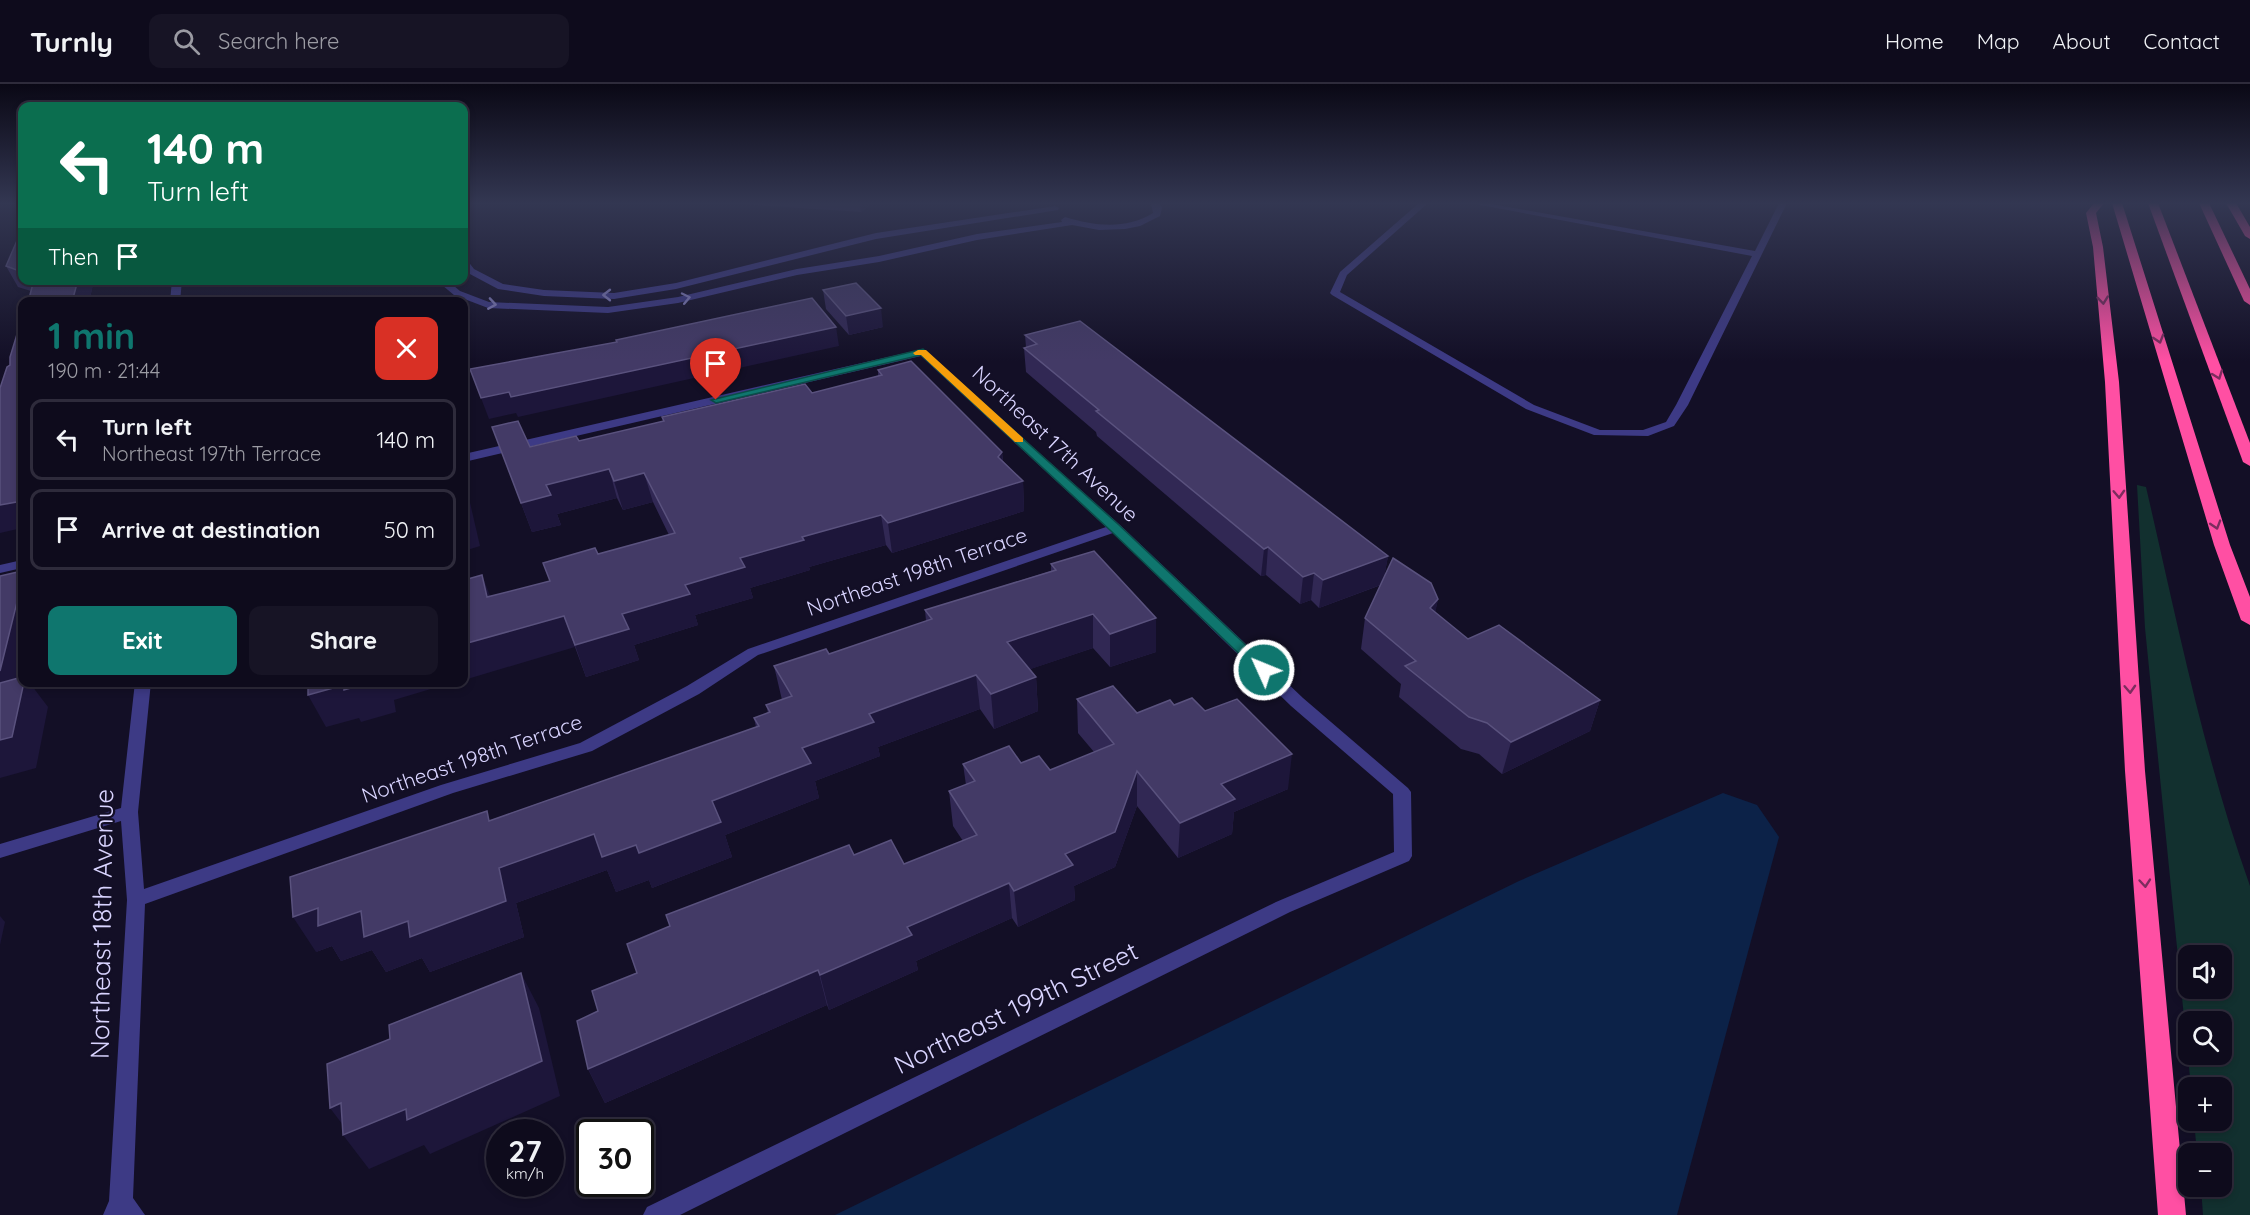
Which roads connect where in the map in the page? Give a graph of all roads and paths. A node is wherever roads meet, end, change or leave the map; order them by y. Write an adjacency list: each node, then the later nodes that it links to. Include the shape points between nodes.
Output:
1 (796, 256): 9 (street, one-way to 9, via 675,286 614,296 501,287)
2 (885, 256): 12 (street, one-way to 2, via 488,305 608,310 678,300)
3 (1364, 256): 4 (street, via 1343,274 1335,293 1530,407 1598,433 1644,434 1670,424)
4 (1757, 256)
5 (2099, 256): 27 (highway, one-way to 27, via 2112,382 2135,771)
6 (2133, 256): 19 (highway, one-way to 19, via 2222,545)
7 (2173, 256): 15 (highway, one-way to 15)
8 (2229, 256): 13 (highway)
9 (468, 268)
10 (447, 285): 11 (street, one-way to 11)
11 (467, 297)
12 (468, 297)
13 (2250, 301)
14 (468, 457): 16 (street, Northeast 17th Avenue, via 923,352)
15 (2250, 462)
16 (1115, 528): 23 (street, Northeast 17th Avenue, via 1297,702 1402,792); 24 (street, Northeast 198th Terrace, via 753,652 693,690 586,747 447,789)
17 (18, 565): 18 (street)
18 (0, 569)
19 (2250, 620)
20 (142, 687): 21 (street, Northeast 18th Avenue)
21 (129, 812): 22 (street); 24 (street, Northeast 18th Avenue)
22 (0, 851)
23 (1403, 856): 26 (street, Northeast 199th Street, via 1283,906)
24 (136, 900): 25 (street, Northeast 18th Avenue)
25 (123, 1211)
26 (655, 1215)
27 (2172, 1215)

